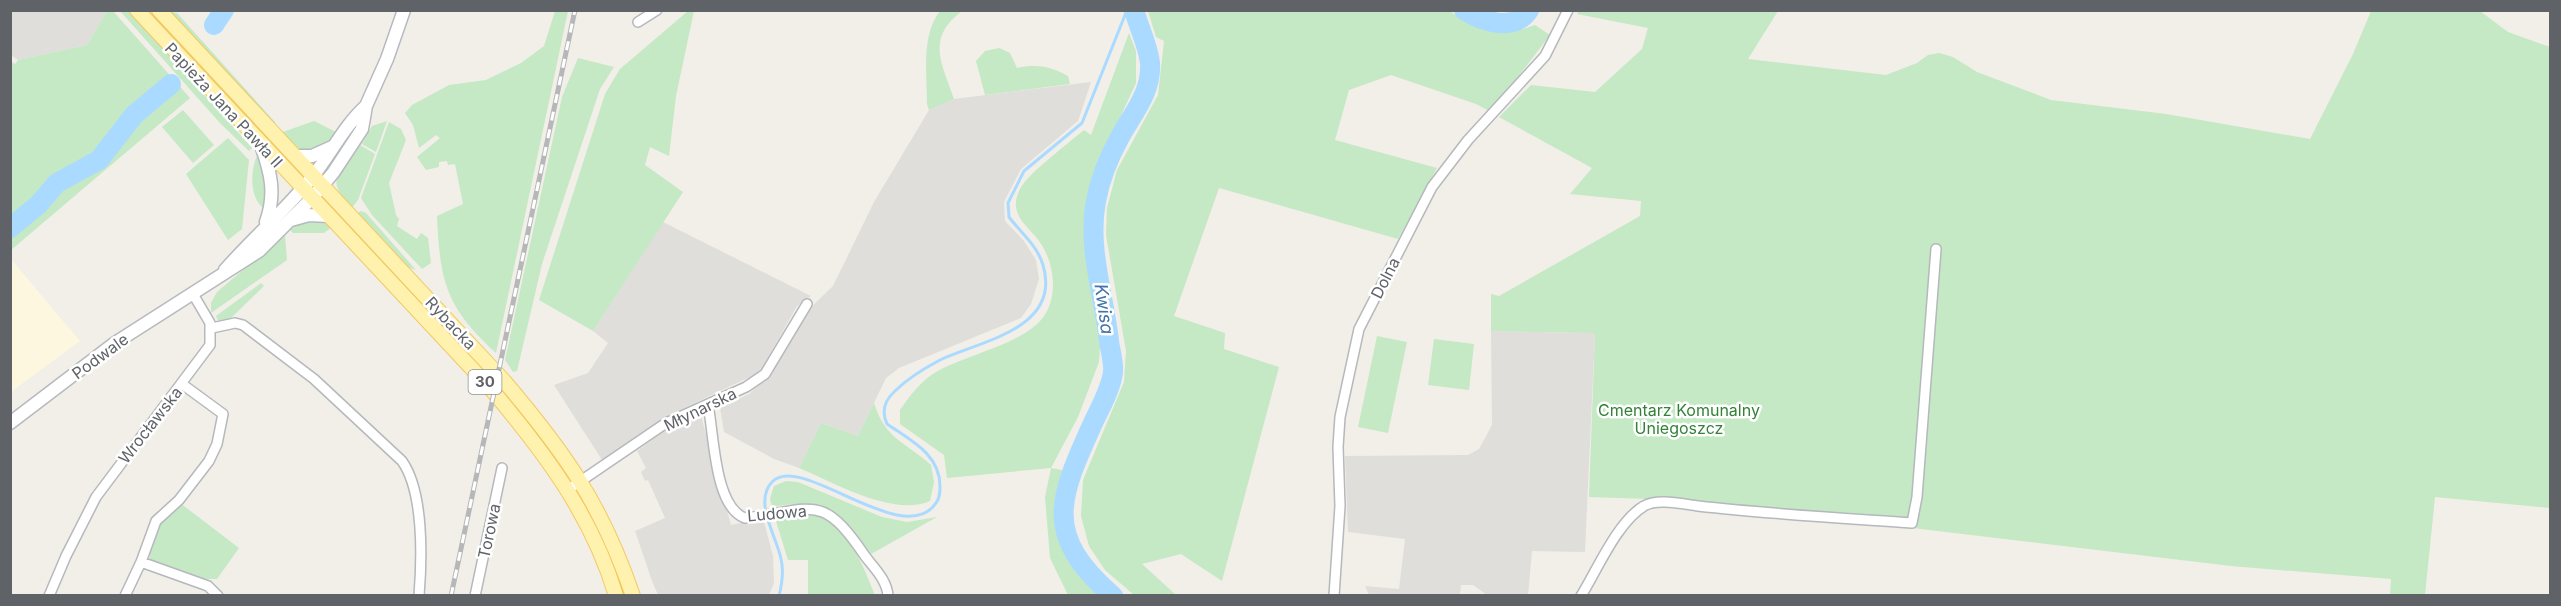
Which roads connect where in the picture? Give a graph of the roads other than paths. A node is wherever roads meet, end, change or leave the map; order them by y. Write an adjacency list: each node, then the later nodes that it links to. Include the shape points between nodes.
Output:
1 (137, 10): 8 (main road, Papieża Jana Pawła II / 30)
2 (159, 10): 10 (main road, Papieża Jana Pawła II / 30)
3 (404, 10): 7 (main road)
4 (657, 10): 6 (street)
5 (1568, 10): 36 (street, Dolna, via 1545,56 1468,140 1432,187 1359,329 1340,417)
6 (638, 22)
7 (366, 106): 9 (main road, via 350,121); 11 (main road, via 362,129)
8 (261, 145): 12 (main road, Papieża Jana Pawła II / 30); 15 (main road, via 273,195)
9 (336, 145): 10 (main road, via 318,154); 11 (main road)
10 (294, 156): 11 (main road, Papieża Jana Pawła II / 30)
11 (318, 181): 12 (main road); 25 (main road, Rybacka / 30, via 505,382)
12 (308, 193): 13 (main road, Rybacka / 30); 14 (main road); 15 (main road)
13 (329, 216): 14 (main road, via 309,215); 26 (main road, Rybacka / 30, via 491,388)
14 (290, 221): 17 (main road, via 259,251)
15 (265, 225): 17 (main road)
16 (1936, 249): 37 (street, via 1912,523 1647,504 1621,530)
17 (220, 275): 18 (main road)
18 (193, 294): 20 (street); 23 (main road, Podwale, via 115,343)
19 (807, 304): 22 (street, Młynarska, via 765,374)
20 (212, 328): 21 (street, Wrocławska, via 210,345); 31 (street, via 243,325 314,379 408,469 419,532)
21 (182, 384): 27 (street, via 223,414 217,444 210,461 179,500 156,521); 28 (street, Wrocławska, via 96,497)
22 (708, 405): 25 (street, Młynarska, via 666,423); 35 (street, Ludowa, via 718,470 726,499 738,515 806,508 828,513 843,525 886,582)
23 (10, 423)
24 (502, 468): 32 (street, Torowa)
25 (582, 481): 26 (street, Młynarska); 34 (main road, Rybacka / 30, via 610,534)
26 (568, 489): 33 (main road, Rybacka / 30, via 584,516)
27 (141, 562): 29 (street); 30 (street, via 208,586)
28 (49, 596)
29 (125, 596)
30 (218, 596)
31 (419, 596)
32 (475, 596)
33 (616, 596)
34 (633, 596)
35 (888, 596)
36 (1334, 596)
37 (1581, 596)

